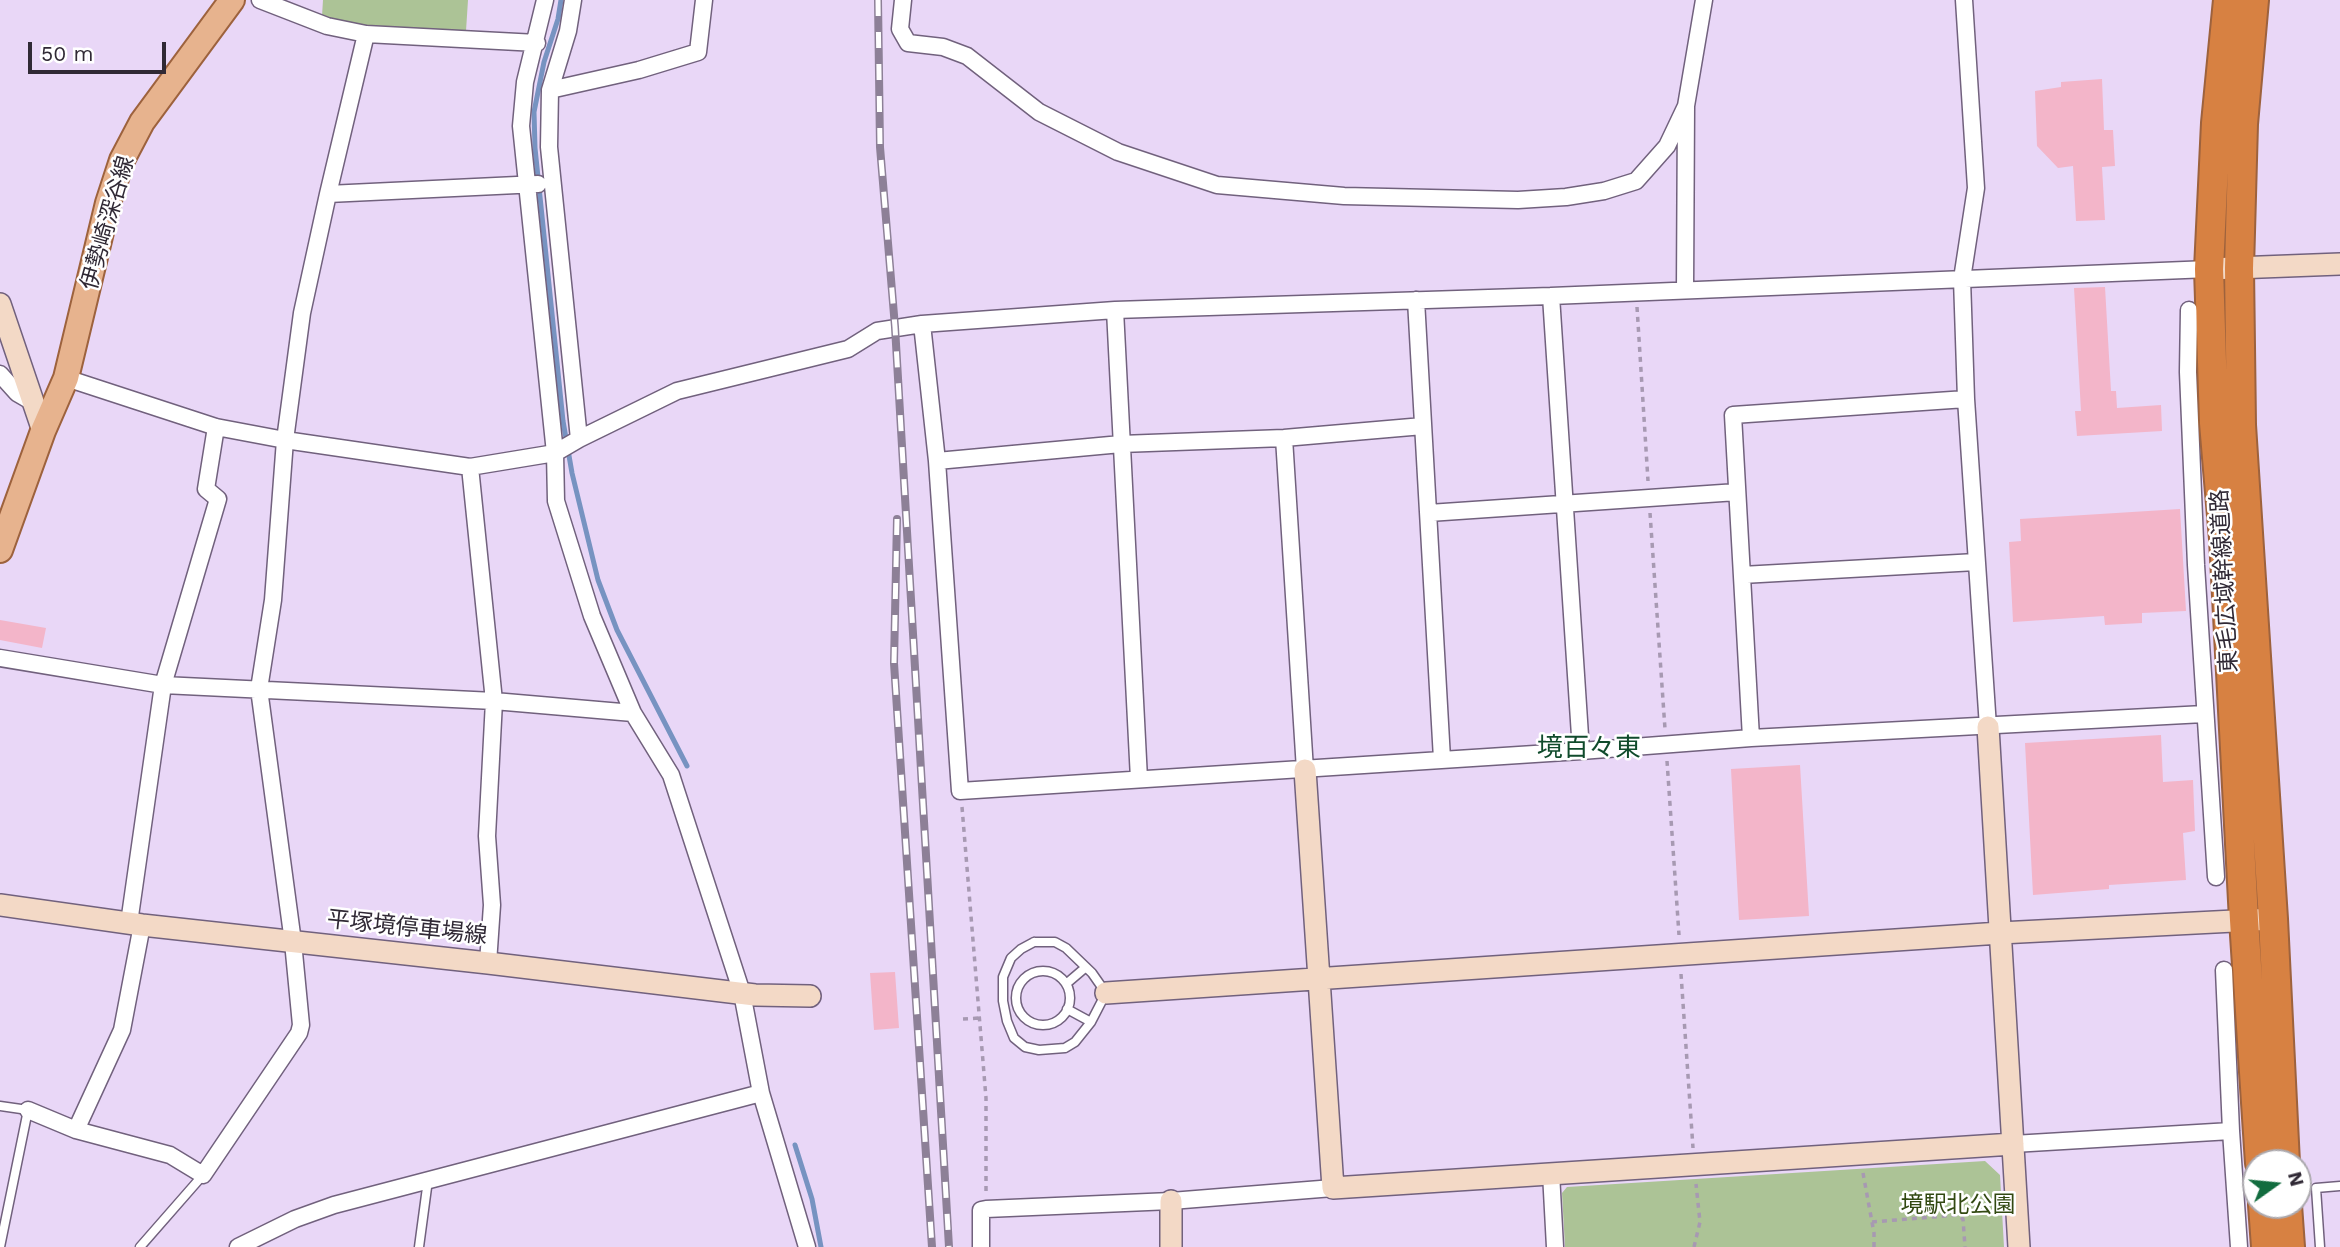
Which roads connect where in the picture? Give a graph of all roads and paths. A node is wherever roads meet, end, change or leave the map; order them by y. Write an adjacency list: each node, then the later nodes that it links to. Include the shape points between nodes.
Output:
1 (232, 0): 31 (main road, 伊勢崎深谷線, via 142,122 122,160)
2 (260, 0): 11 (street, via 327,26)
3 (545, 0): 12 (street)
4 (573, 0): 13 (street)
5 (704, 0): 13 (street, via 698,52)
6 (903, 0): 14 (street, via 900,29 908,43 943,47 967,56 1039,112 1118,152 1217,185 1344,196 1463,199 1566,197 1604,191 1636,181 1667,146)
7 (1704, 0): 14 (street)
8 (1964, 0): 21 (street, via 1976,188)
9 (2228, 0): 20 (highway, 東毛広域幹線道路)
10 (2254, 0): 19 (highway, 東毛広域幹線道路, via 2243,124)
11 (366, 34): 12 (street); 17 (street)
12 (537, 43): 16 (street, via 521,126)
13 (551, 90): 15 (street)
14 (1686, 106): 22 (street)
15 (551, 182): 16 (street); 38 (street)
16 (528, 185): 17 (street); 41 (street)
17 (328, 194): 39 (street, via 302,313)
18 (2340, 264): 19 (street)
19 (2239, 268): 20 (street); 71 (highway, 東毛広域幹線道路, via 2246,525)
20 (2209, 270): 21 (street); 48 (highway, 東毛広域幹線道路, via 2214,423)
21 (1962, 279): 22 (street); 32 (street)
22 (1685, 290): 23 (street)
23 (1636, 292): 24 (street); 45 (path)
24 (1551, 296): 25 (street); 46 (street)
25 (1416, 300): 27 (street); 34 (street)
26 (0, 304): 33 (street)
27 (1115, 310): 29 (street); 40 (street)
28 (2189, 310): 51 (street)
29 (922, 324): 38 (street, via 877,331 848,349 677,391); 42 (street)
30 (0, 373): 33 (street, via 17,393)
31 (66, 378): 35 (street); 36 (main road, 伊勢崎深谷線)
32 (1966, 399): 44 (street, via 1733,415); 50 (street)
33 (36, 404): 36 (street)
34 (1423, 426): 37 (street); 47 (street)
35 (216, 427): 39 (street); 54 (street, via 205,489 218,499)
36 (43, 431): 49 (main road, 伊勢崎深谷線)
37 (1284, 438): 40 (street); 65 (street)
38 (579, 439): 41 (street)
39 (285, 440): 43 (street); 55 (street, via 273,600)
40 (1121, 444): 42 (street); 66 (street)
41 (555, 453): 43 (street); 57 (street, via 556,501 592,616)
42 (937, 461): 68 (street)
43 (470, 467): 56 (street)
44 (1737, 492): 45 (street); 52 (street)
45 (1649, 498): 46 (street); 61 (path)
46 (1566, 504): 47 (street); 62 (street)
47 (1429, 513): 63 (street)
48 (2224, 539): 51 (street); 67 (highway, 東毛広域幹線道路)
49 (0, 550)
50 (1976, 562): 52 (street); 59 (street)
51 (2196, 565): 58 (street)
52 (1742, 575): 60 (street)
53 (0, 658): 54 (street)
54 (163, 685): 55 (street); 73 (street)
55 (258, 689): 56 (street); 75 (street)
56 (494, 701): 57 (street); 77 (street, via 487,836 492,905)
57 (633, 713): 83 (street, via 670,775)
58 (2204, 714): 59 (street); 64 (street)
59 (1988, 727): 60 (street); 74 (street)
60 (1751, 738): 61 (street)
61 (1666, 745): 62 (street); 76 (path)
62 (1581, 751): 63 (street)
63 (1442, 760): 65 (street)
64 (2208, 761): 67 (street); 69 (street)
65 (1305, 770): 66 (street); 80 (street)
66 (1139, 779): 68 (street)
67 (2236, 781): 72 (highway, 東毛広域幹線道路)
68 (960, 791): 88 (path)
69 (2216, 877)
70 (0, 905): 73 (street, 平塚境停車場線)
71 (2273, 919): 72 (street); 98 (highway, 東毛広域幹線道路)
72 (2244, 920): 74 (street); 97 (highway, 東毛広域幹線道路)
73 (136, 924): 75 (street, 平塚境停車場線); 94 (street, via 122,1030)
74 (2000, 933): 76 (street); 96 (street)
75 (293, 942): 77 (street, 平塚境停車場線); 102 (street, via 299,1033)
76 (1680, 955): 80 (street); 99 (path)
77 (488, 963): 83 (street, 平塚境停車場線)
78 (1086, 967): 81 (lane); 82 (lane); 86 (lane, via 1066,947 1034,942 1011,958 1003,977)
79 (2224, 970): 95 (street)
80 (1320, 978): 82 (street); 105 (street)
81 (1066, 984): 85 (lane, via 1054,973 1033,972 1017,986); 87 (lane)
82 (1106, 993): 90 (lane)
83 (755, 994): 84 (street, 平塚境停車場線); 91 (street)
84 (810, 996)
85 (1016, 1000): 86 (lane); 87 (lane, via 1023,1017 1042,1025 1052,1024)
86 (1003, 1001): 90 (lane, via 1014,1038 1025,1047 1065,1048)
87 (1068, 1009): 90 (lane)
88 (980, 1018): 89 (path); 107 (path)
89 (963, 1019)
90 (1091, 1022)
91 (761, 1093): 103 (street); 115 (street)
92 (0, 1106): 93 (lane)
93 (28, 1110): 94 (street); 111 (lane)
94 (76, 1130): 102 (street, via 170,1155)
95 (2231, 1131): 96 (street); 123 (street)
96 (2013, 1144): 99 (street); 122 (street)
97 (2259, 1149)
98 (2284, 1149)
99 (1695, 1163): 101 (street); 119 (path, via 1700,1222)
100 (1862, 1168): 109 (path)
101 (1551, 1173): 105 (street); 118 (street)
102 (203, 1175): 112 (lane)
103 (428, 1180): 113 (street, via 334,1205); 114 (lane)
104 (2340, 1186): 126 (lane, via 2316,1188)
105 (1333, 1188): 106 (street)
106 (1171, 1201): 107 (street); 117 (street)
107 (986, 1209): 116 (street, via 981,1210)
108 (2288, 1219): 125 (highway)
109 (1872, 1222): 120 (path); 121 (path, via 1957,1215 1963,1219)
110 (2264, 1225): 124 (street)
111 (0, 1247)
112 (140, 1247)
113 (238, 1247)
114 (419, 1247)
115 (807, 1247)
116 (981, 1247)
117 (1171, 1247)
118 (1555, 1247)
119 (1694, 1247)
120 (1874, 1247)
121 (1965, 1247)
122 (2019, 1247)
123 (2239, 1247)
124 (2246, 1247)
125 (2290, 1247)
126 (2320, 1247)

